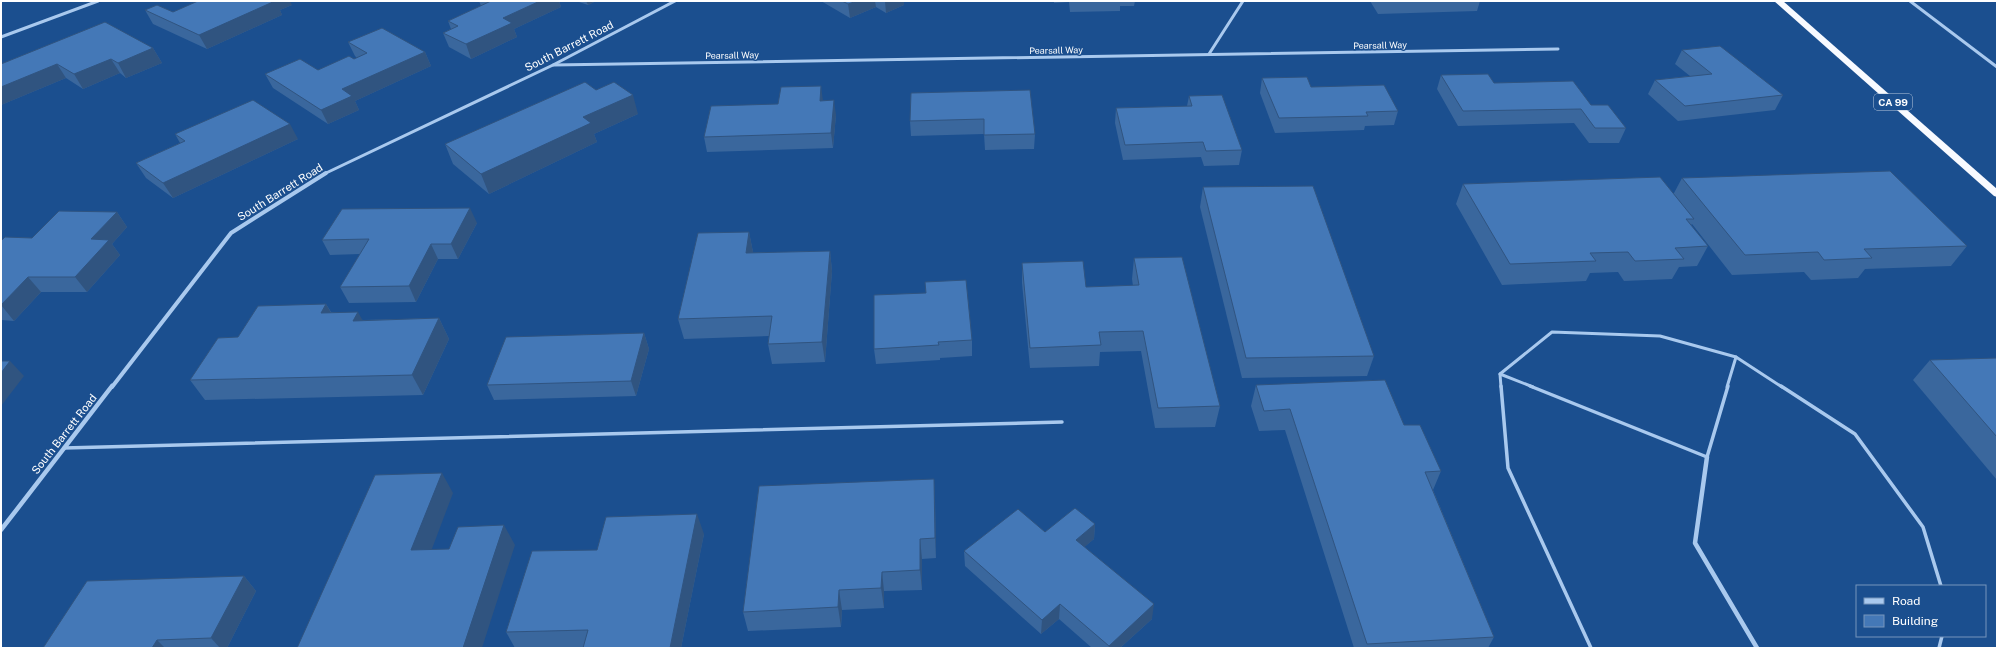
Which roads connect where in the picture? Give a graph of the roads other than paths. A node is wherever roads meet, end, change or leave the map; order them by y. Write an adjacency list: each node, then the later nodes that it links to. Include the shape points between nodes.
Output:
1 (98, 1): 6 (street)
2 (675, 1): 9 (street, South Barrett Road)
3 (1243, 1): 8 (street)
4 (1778, 1): 11 (highway, CA 99)
5 (1910, 1): 10 (street)
6 (1, 37)
7 (1558, 49): 8 (street, Pearsall Way)
8 (1209, 54): 9 (street, Pearsall Way)
9 (553, 65): 15 (street, South Barrett Road, via 319,176 231,233)
10 (1997, 67)
11 (1997, 194)
12 (1736, 357): 13 (lane, via 1660,336 1552,332); 16 (lane); 18 (lane, via 1855,434 1923,527)
13 (1500, 374): 16 (lane); 20 (lane, via 1508,468)
14 (1062, 422): 15 (lane)
15 (64, 448): 17 (street, South Barrett Road)
16 (1707, 457): 21 (street, via 1695,543)
17 (1, 530)
18 (1941, 585)
19 (1942, 637): 22 (lane)
20 (1591, 648)
21 (1757, 648)
22 (1939, 648)

